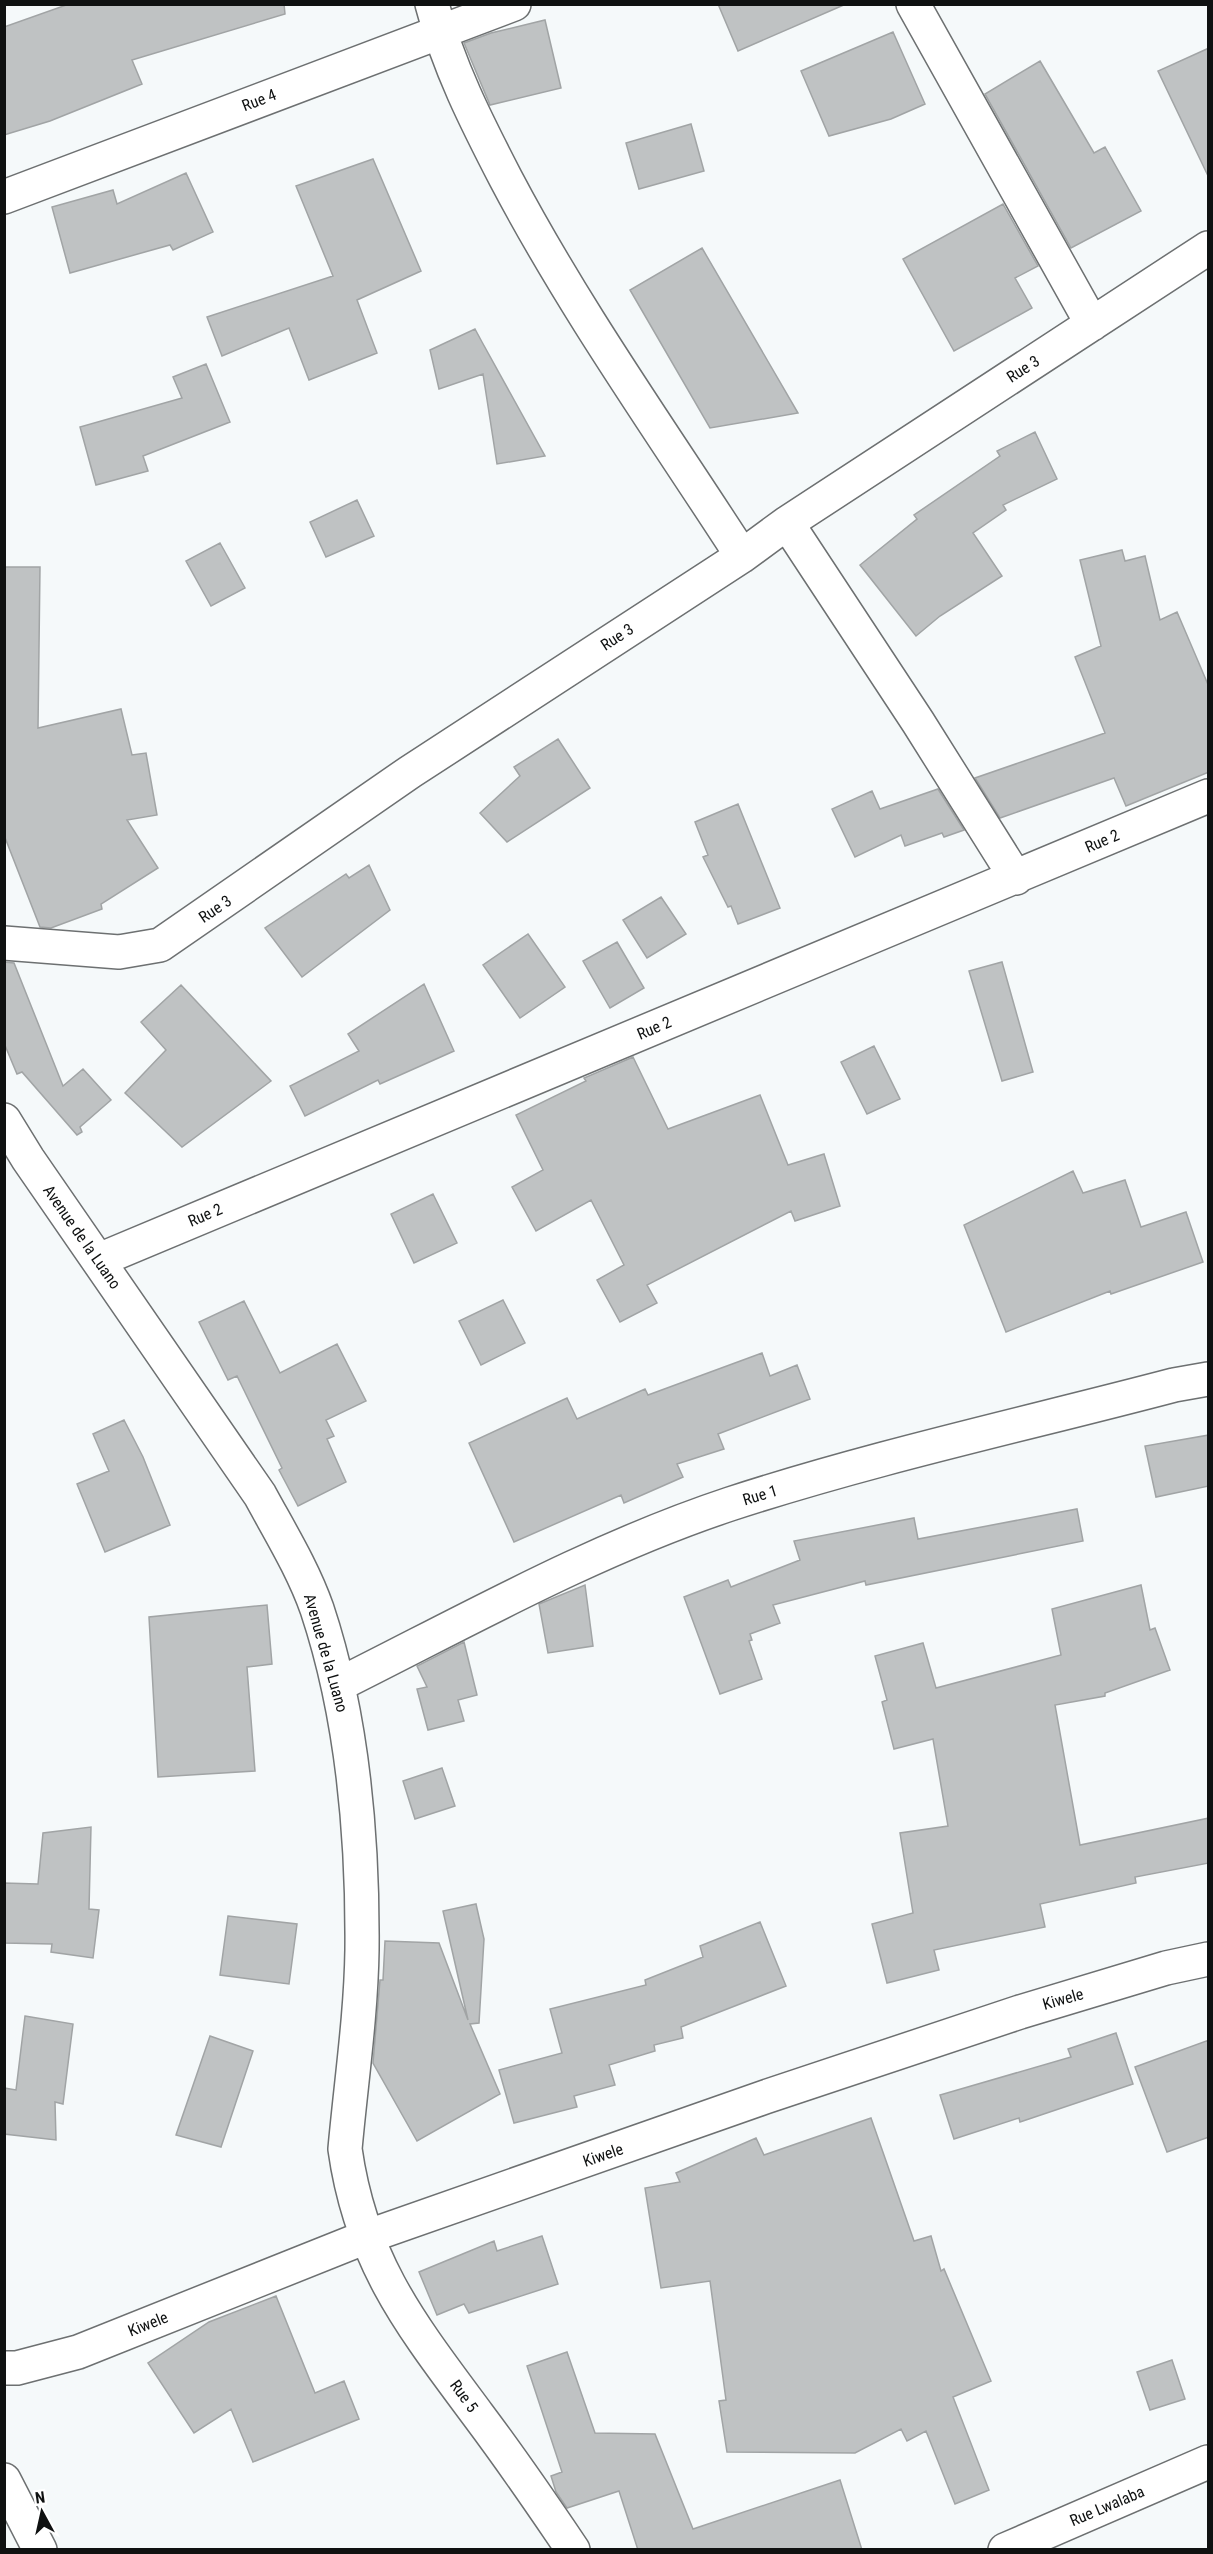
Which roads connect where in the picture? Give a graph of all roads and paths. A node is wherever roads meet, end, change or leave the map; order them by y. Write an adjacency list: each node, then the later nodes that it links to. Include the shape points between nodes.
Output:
1 (514, 4): 3 (street, Rue 4)
2 (913, 4): 6 (street)
3 (435, 18): 4 (street, Rue 4); 8 (street, via 477,123 545,253)
4 (4, 197)
5 (1209, 248): 6 (street, Rue 3)
6 (1092, 324): 7 (street, Rue 3)
7 (787, 523): 8 (street, Rue 3); 10 (street)
8 (742, 556): 11 (street, Rue 3, via 410,772 160,945 119,952)
9 (1209, 796): 10 (street, Rue 2)
10 (1016, 878): 13 (street, Rue 2)
11 (4, 943)
12 (4, 1120): 13 (street, Avenue de la Luano)
13 (99, 1260): 15 (street, Avenue de la Luano, via 260,1495 316,1607)
14 (1209, 1379): 15 (street, Rue 1, via 860,1465 729,1505 545,1582)
15 (338, 1685): 17 (street, Avenue de la Luano, via 356,1819 362,1951 345,2149)
16 (1209, 1959): 17 (street, Kiwele, via 1020,2012)
17 (366, 2237): 18 (street, Kiwele, via 78,2352); 22 (street, Rue 5, via 399,2305)
18 (4, 2368)
19 (1209, 2462): 23 (street, Rue Lwalaba)
20 (4, 2480): 21 (street)
21 (40, 2550)
22 (573, 2550)
23 (1005, 2550)

